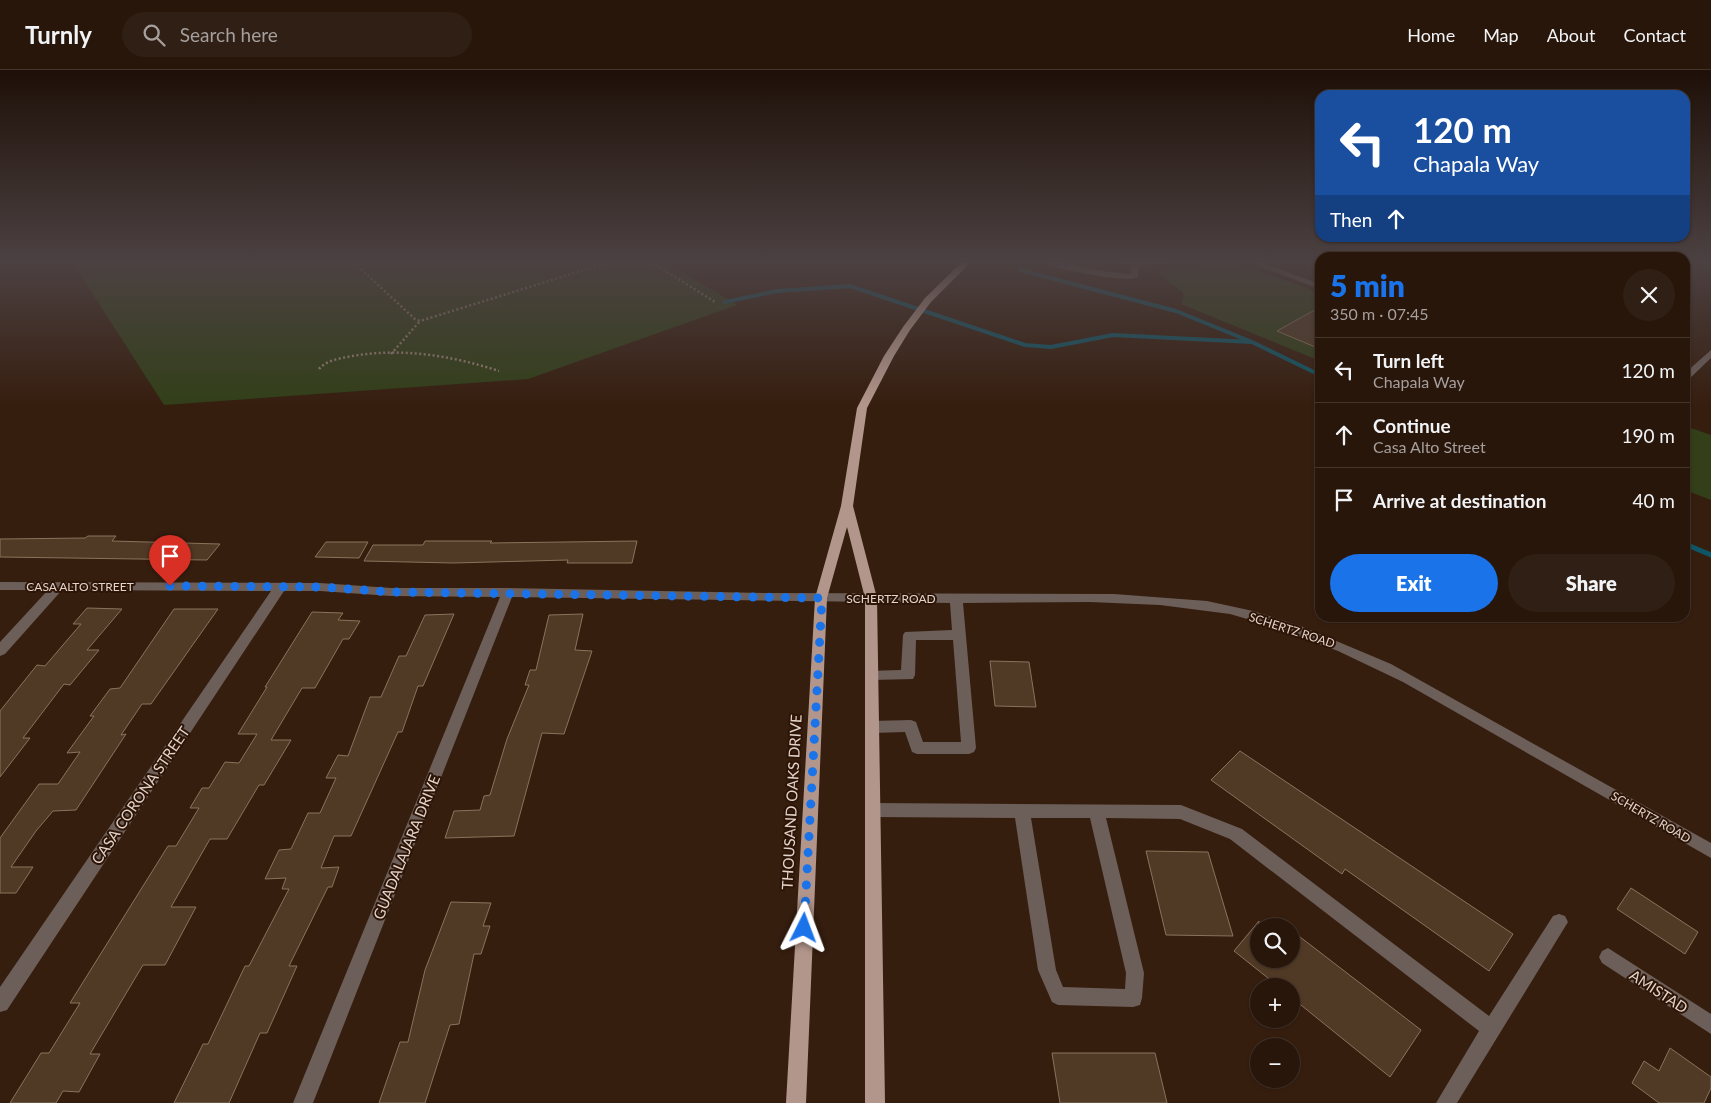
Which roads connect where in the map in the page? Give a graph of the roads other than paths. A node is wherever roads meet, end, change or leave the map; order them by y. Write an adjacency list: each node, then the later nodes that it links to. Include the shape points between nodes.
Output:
1 (922, 308): 4 (main road, THOUSAND OAKS DRIVE, via 895,345 862,408)
2 (1711, 353): 3 (street)
3 (1690, 373)
4 (847, 506): 9 (main road, THOUSAND OAKS DRIVE); 10 (main road, THOUSAND OAKS DRIVE)
5 (0, 586): 6 (street, CASA ALTO STREET)
6 (59, 586): 7 (street, CASA ALTO STREET); 13 (street)
7 (280, 587): 8 (street, CASA ALTO STREET, via 391,592); 22 (street, CASA CORONA STREET)
8 (508, 592): 9 (street, SCHERTZ ROAD); 25 (street, GUADALAJARA DRIVE)
9 (822, 598): 10 (street, SCHERTZ ROAD); 26 (main road, THOUSAND OAKS DRIVE)
10 (871, 598): 11 (street, SCHERTZ ROAD); 14 (main road, THOUSAND OAKS DRIVE)
11 (956, 598): 12 (street); 19 (street, SCHERTZ ROAD, via 1146,599 1230,610 1326,640 1408,678)
12 (960, 635): 14 (street, via 910,635 908,675); 15 (street, via 969,748 917,748 911,726)
13 (0, 651)
14 (872, 675): 15 (main road, THOUSAND OAKS DRIVE)
15 (872, 726): 16 (main road, THOUSAND OAKS DRIVE)
16 (873, 810): 17 (street); 27 (main road, THOUSAND OAKS DRIVE)
17 (1022, 811): 18 (street); 18 (street, via 1046,970 1058,996 1132,998 1135,973)
18 (1096, 811): 24 (street, via 1181,812 1236,834)
19 (1711, 851)
20 (1559, 922): 24 (street)
21 (1608, 957): 23 (street, AMISTAD)
22 (0, 1003)
23 (1711, 1025)
24 (1491, 1029): 28 (street)
25 (303, 1103)
26 (796, 1103)
27 (875, 1103)
28 (1446, 1103)

